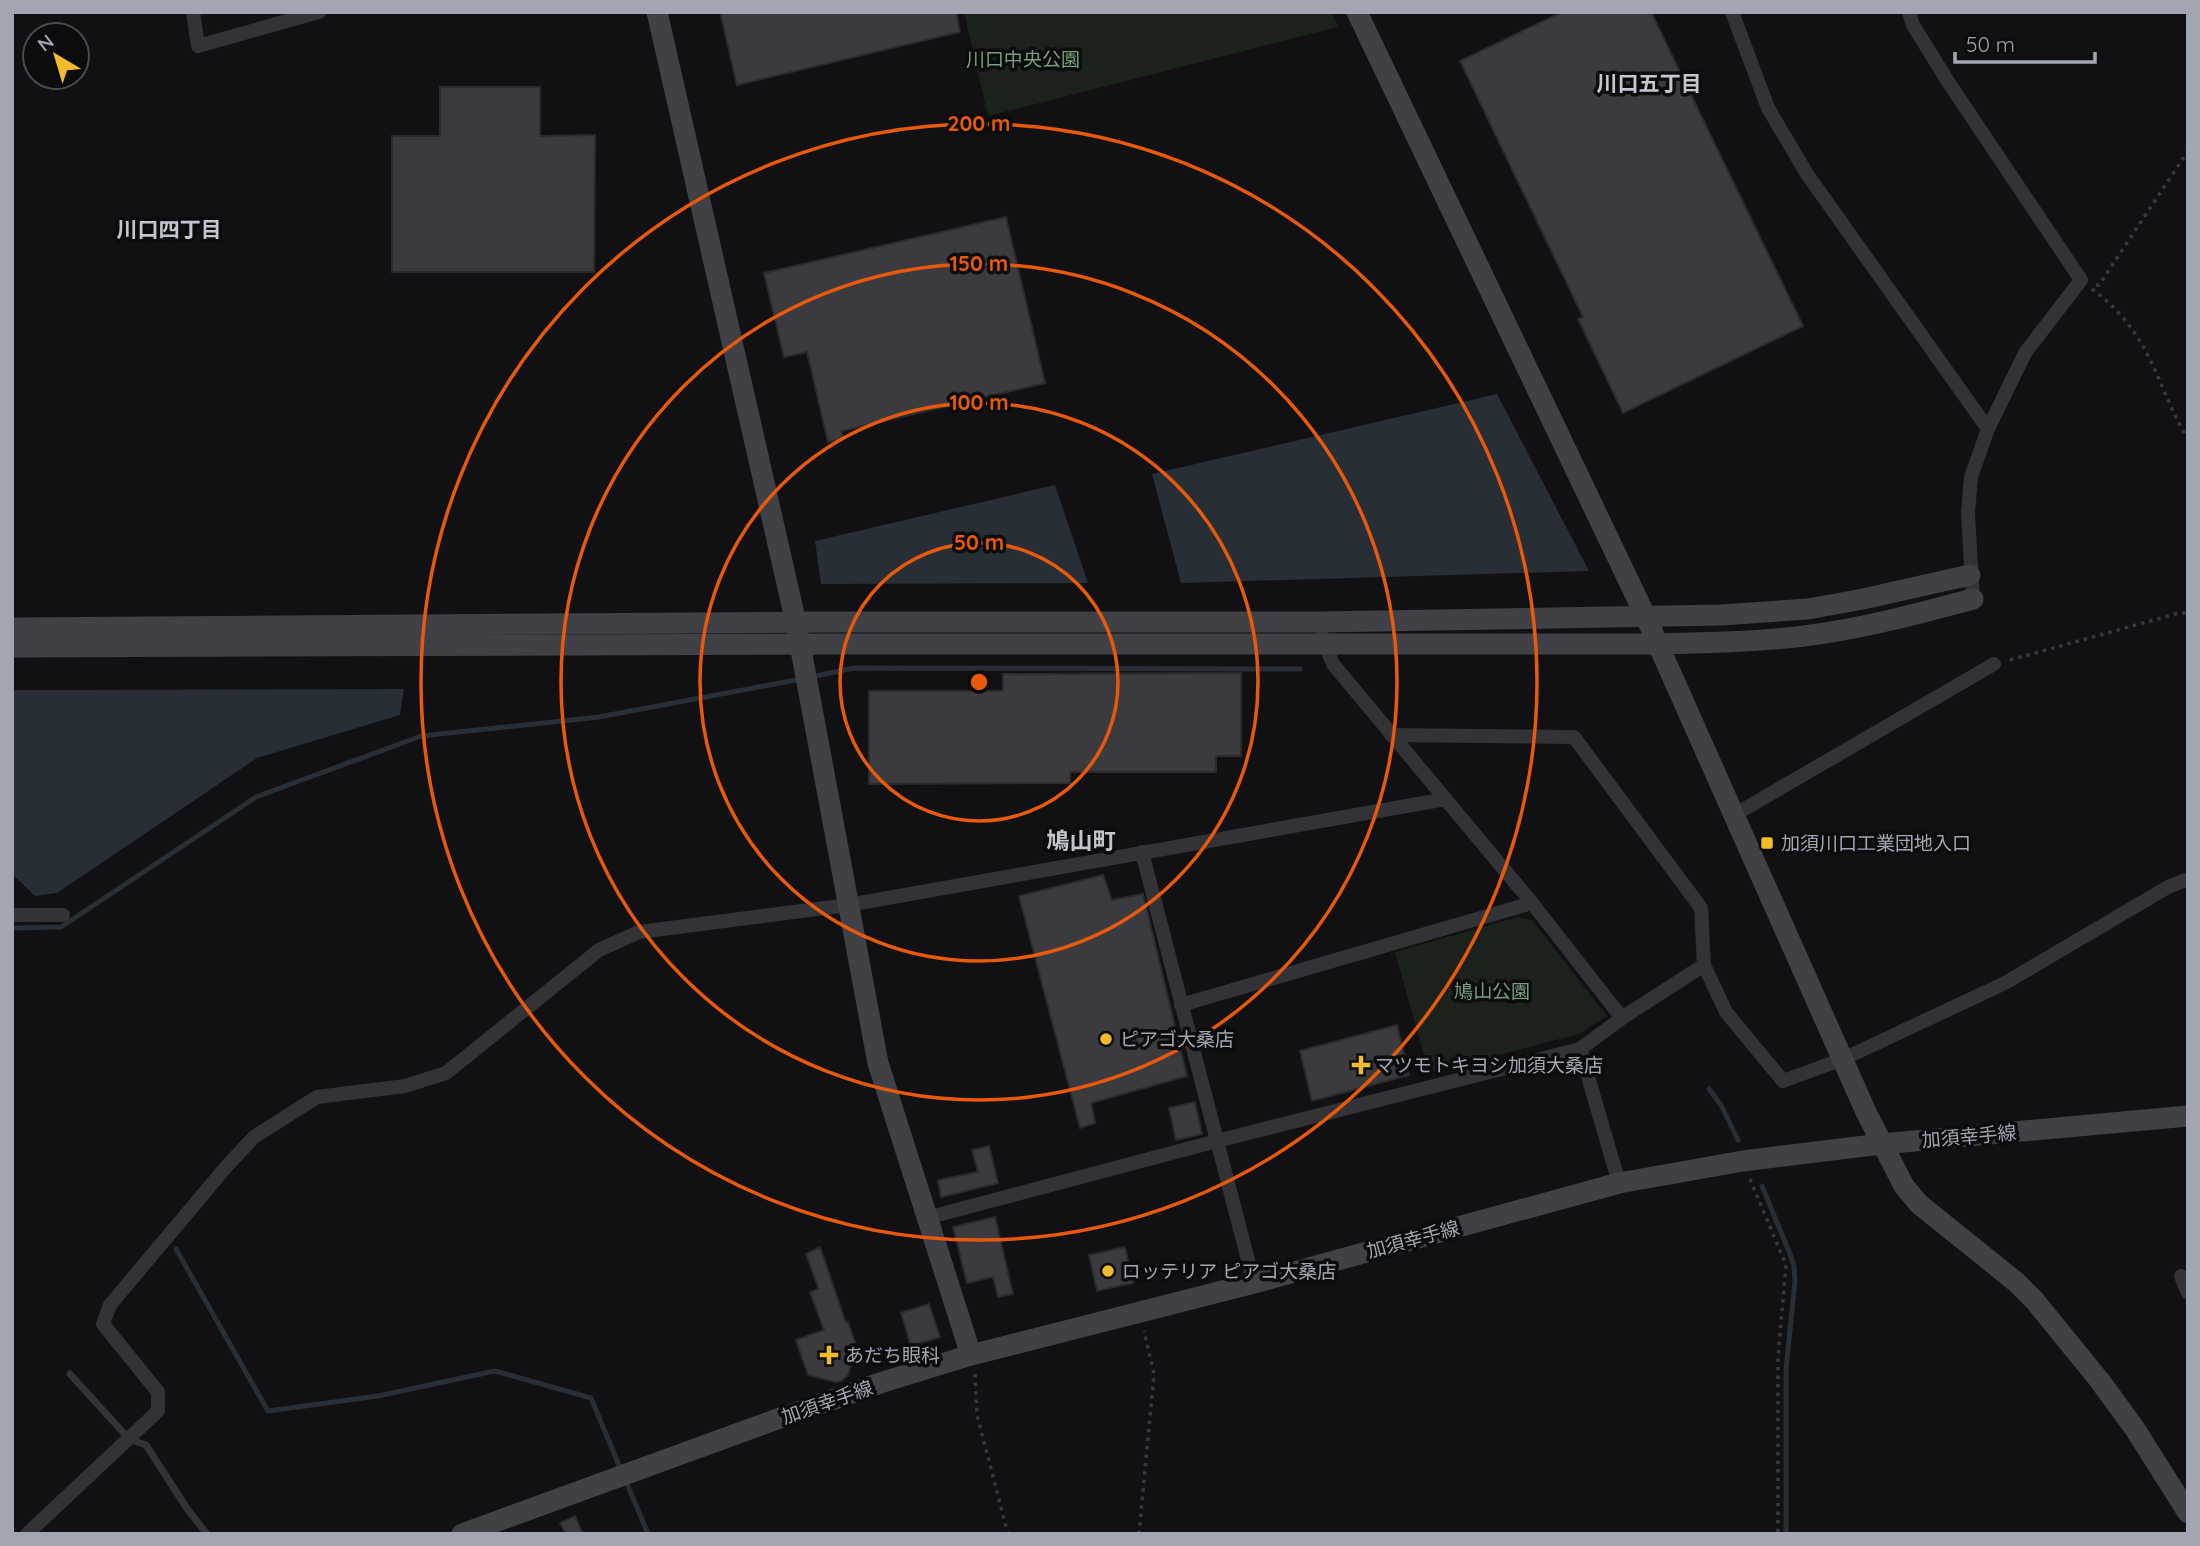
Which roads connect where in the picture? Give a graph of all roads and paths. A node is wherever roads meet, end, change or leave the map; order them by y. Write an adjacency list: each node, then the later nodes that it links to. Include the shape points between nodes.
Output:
1 (194, 12): 2 (street, via 198,46)
2 (319, 12)
3 (657, 12): 16 (street)
4 (1357, 12): 14 (street)
5 (1732, 12): 9 (street, via 1768,108 1807,174)
6 (1909, 12): 8 (street, via 1947,80)
7 (2188, 151): 8 (path, via 2099,285)
8 (2079, 283): 9 (street, via 2025,353); 10 (path, via 2103,297 2144,348)
9 (1988, 429): 11 (street, via 1972,477)
10 (2188, 439)
11 (1970, 575): 12 (street); 14 (street, via 1808,608)
12 (1973, 599): 20 (street, via 1861,627 1803,636)
13 (2188, 613): 22 (path)
14 (1645, 615): 15 (street); 20 (street)
15 (1320, 622): 16 (street); 19 (street)
16 (796, 623): 17 (street); 18 (street)
17 (12, 628)
18 (800, 644): 19 (street); 21 (street); 29 (street)
19 (1324, 644): 20 (street); 23 (street, via 1334,664)
20 (1658, 644): 25 (street)
21 (12, 647)
22 (1994, 664): 25 (street)
23 (1391, 736): 24 (street); 32 (street, via 1574,737 1701,908)
24 (1446, 799): 26 (street); 28 (street)
25 (1734, 815): 36 (street)
26 (1142, 852): 29 (street); 33 (street)
27 (2188, 879): 36 (street, via 2005,983)
28 (1532, 903): 33 (street); 34 (street)
29 (848, 905): 42 (street, via 878,1063); 49 (street, via 639,932 599,950 446,1073 405,1086 317,1097 254,1137 110,1305 103,1324 158,1392 159,1411)
30 (12, 915): 31 (street)
31 (63, 915)
32 (1704, 965): 34 (street); 36 (street, via 1726,1012 1783,1081)
33 (1181, 1005): 38 (street)
34 (1622, 1018): 35 (street)
35 (1580, 1049): 38 (street); 41 (street)
36 (1843, 1059): 39 (street)
37 (2188, 1116): 39 (street, 加須幸手線)
38 (1217, 1141): 42 (street); 44 (street)
39 (1881, 1144): 40 (street, 加須幸手線); 50 (street, via 1919,1204 2035,1301 2135,1429)
40 (1743, 1161): 41 (street, 加須幸手線); 56 (path, via 1786,1265 1777,1357)
41 (1619, 1183): 44 (street, 加須幸手線)
42 (926, 1218): 47 (street)
43 (2181, 1276): 45 (street)
44 (1254, 1283): 46 (street, 加須幸手線)
45 (2188, 1293)
46 (1140, 1311): 47 (street, 加須幸手線); 55 (path, via 1154,1374)
47 (971, 1355): 53 (street, 加須幸手線, via 780,1418); 54 (path, via 978,1415)
48 (70, 1374): 49 (lane)
49 (130, 1439): 51 (street); 52 (lane, via 146,1445)
50 (2188, 1513)
51 (27, 1534)
52 (207, 1534)
53 (462, 1534)
54 (1008, 1534)
55 (1139, 1534)
56 (1778, 1534)

